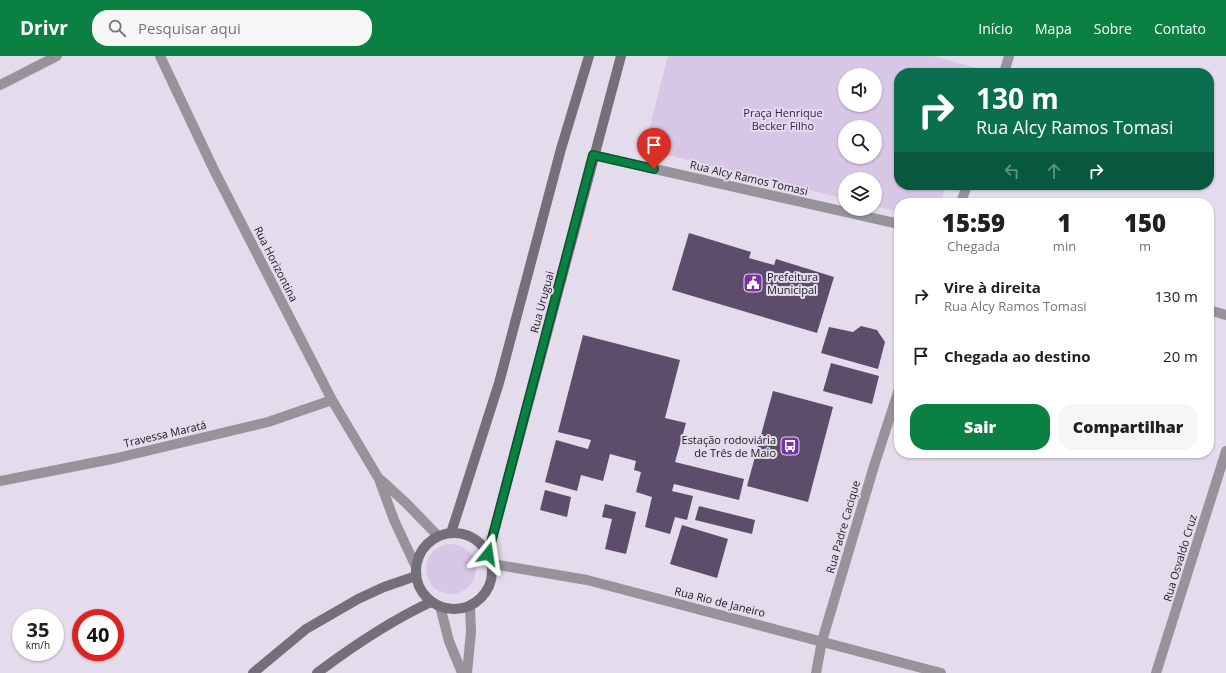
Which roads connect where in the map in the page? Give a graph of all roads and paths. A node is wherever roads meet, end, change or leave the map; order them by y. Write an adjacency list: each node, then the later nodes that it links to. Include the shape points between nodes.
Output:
1 (57, 56): 7 (street)
2 (160, 56): 12 (street, Rua Horizontina, via 214,170)
3 (589, 56): 17 (street, Rua Uruguai, via 561,150 499,383)
4 (621, 56): 8 (street, Rua Uruguai)
5 (1009, 56): 6 (street)
6 (1005, 68)
7 (0, 85)
8 (593, 155): 9 (street, Rua Alcy Ramos Tomasi); 19 (street, Rua Uruguai)
9 (894, 223)
10 (1214, 311): 11 (street)
11 (1226, 315)
12 (332, 400): 15 (street, Rua Horizontina); 16 (street, Travessa Maratá, via 268,422 117,458)
13 (894, 404): 24 (street, Rua Padre Cacique)
14 (1226, 451): 31 (street, Rua Osvaldo Cruz)
15 (379, 479): 18 (street, Rua Horizontina); 21 (street, Rua Horizontina)
16 (0, 481)
17 (450, 533): 18 (street); 19 (street, via 474,538)
18 (438, 536): 21 (street, via 428,543 420,554)
19 (488, 554): 20 (street)
20 (492, 564): 23 (street, via 490,584 485,593); 24 (street, Rua Rio de Janeiro, via 587,580)
21 (416, 572): 22 (street, via 424,595); 25 (street, via 358,599 306,629)
22 (436, 604): 23 (street, via 450,609); 26 (street, via 406,613); 27 (street)
23 (470, 606): 28 (street, via 471,632)
24 (822, 641): 29 (street, Rua Padre Cacique); 30 (street, Rua Rio de Janeiro)
25 (253, 673)
26 (317, 673)
27 (462, 673)
28 (467, 673)
29 (816, 673)
30 (941, 673)
31 (1156, 673)

